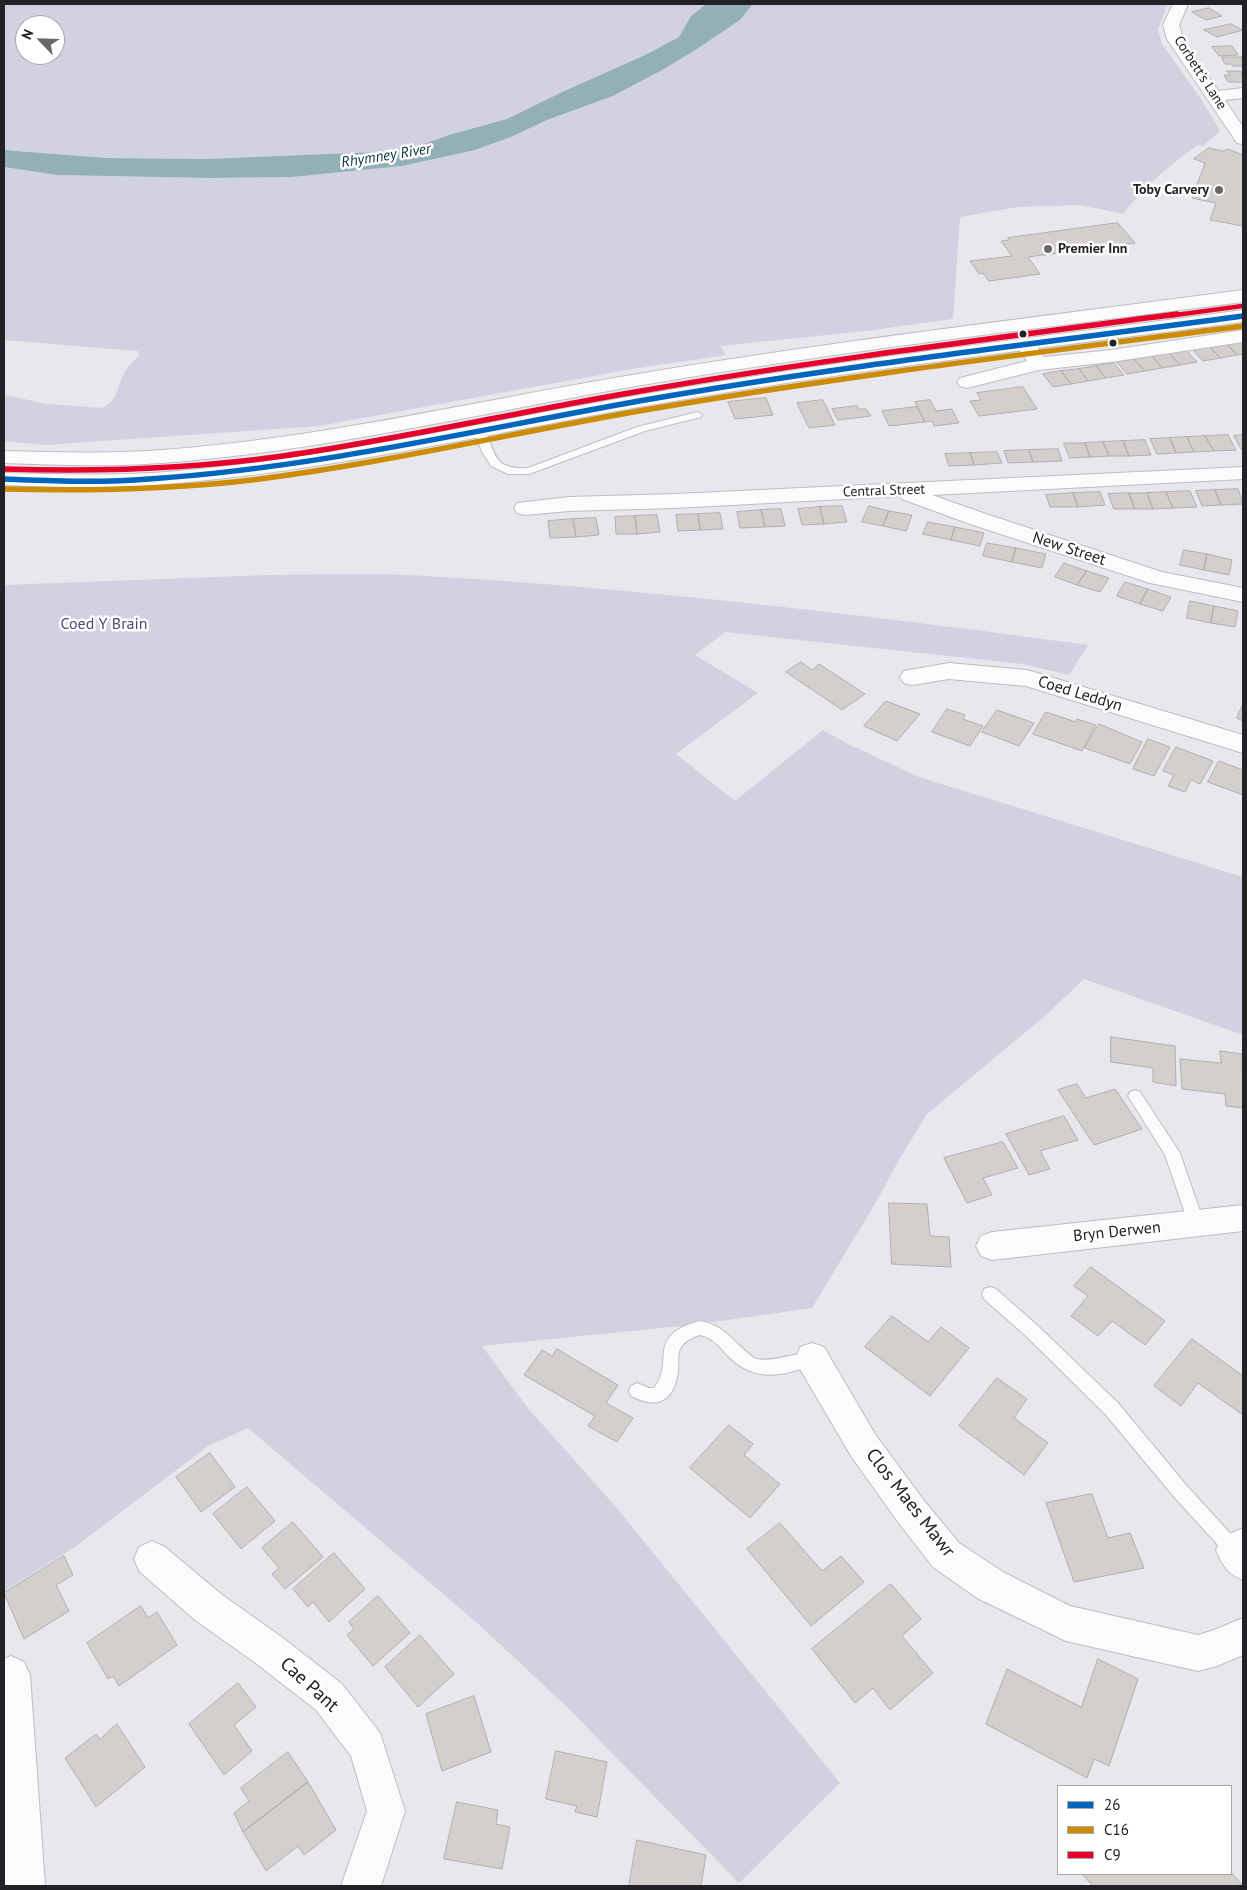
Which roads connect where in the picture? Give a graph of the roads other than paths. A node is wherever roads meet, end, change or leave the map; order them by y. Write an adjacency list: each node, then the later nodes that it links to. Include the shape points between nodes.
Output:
1 (1180, 4): 3 (street, Corbett's Lane, via 1171,25 1175,39)
2 (1243, 93): 3 (street)
3 (1215, 96): 4 (street, Corbett's Lane)
4 (1243, 139)
5 (1243, 296): 13 (street, via 698,370 258,449 114,459)
6 (1243, 316): 8 (street)
7 (1243, 336): 9 (street)
8 (1026, 345): 9 (street); 12 (street, via 718,388)
9 (1039, 364): 10 (street)
10 (967, 382)
11 (697, 415): 12 (lane, via 641,429 529,471 515,472 496,467 488,456)
12 (480, 431): 15 (street, via 338,458 201,476 91,481)
13 (4, 457)
14 (1243, 472): 16 (street, Central Street)
15 (4, 478)
16 (898, 490): 17 (street, Central Street); 18 (street, New Street, via 1158,578)
17 (525, 508)
18 (1243, 595)
19 (912, 677): 20 (street, Coed Leddyn, via 949,671 1027,678)
20 (1243, 744)
21 (1135, 1096): 23 (lane, via 1172,1152)
22 (1243, 1218): 23 (street, Bryn Derwen)
23 (1196, 1223): 24 (street, Bryn Derwen)
24 (992, 1246)
25 (990, 1294): 28 (lane, via 1112,1410 1181,1492)
26 (812, 1358): 27 (lane, via 784,1365 753,1365 716,1333 691,1330 672,1344 669,1380 665,1389 658,1395 648,1396); 30 (street, Clos Maes Mawr, via 863,1445 910,1510 946,1555 990,1585 1066,1623 1198,1653)
27 (637, 1391)
28 (1240, 1553)
29 (152, 1559): 33 (street, Cae Pant, via 208,1607 329,1697 367,1746 386,1811)
30 (1243, 1636)
31 (11, 1674): 32 (street)
32 (25, 1886)
33 (361, 1886)

